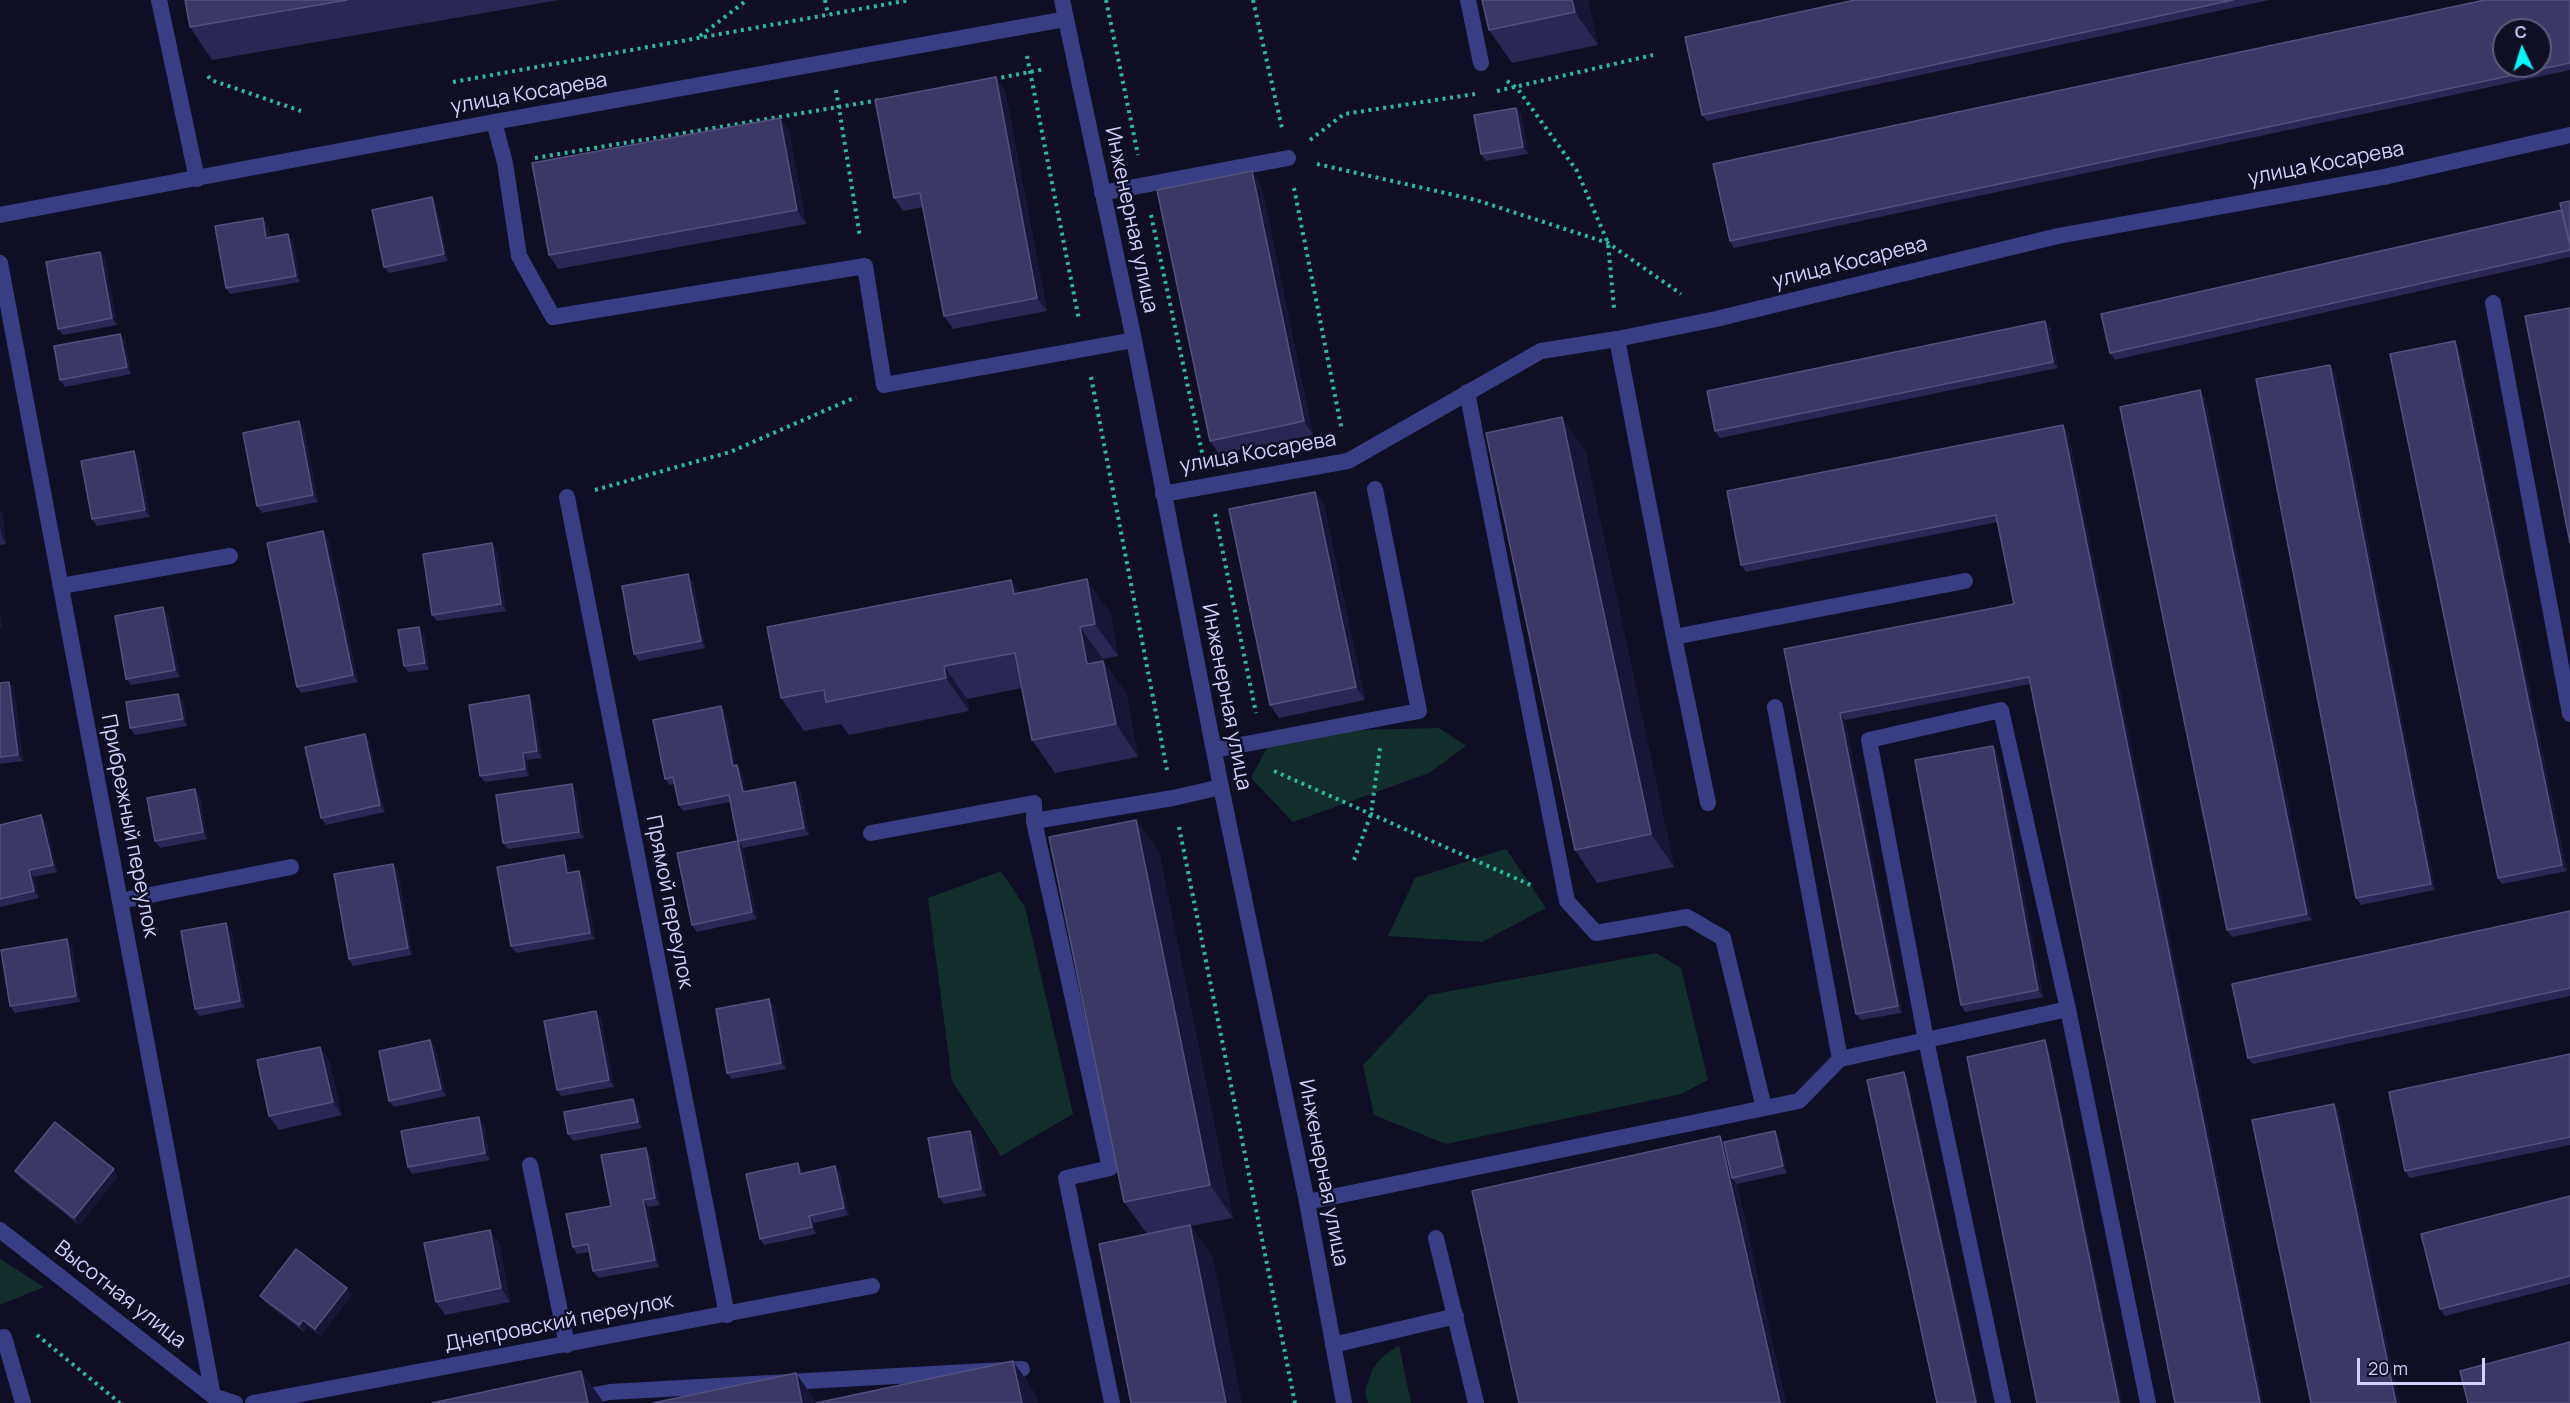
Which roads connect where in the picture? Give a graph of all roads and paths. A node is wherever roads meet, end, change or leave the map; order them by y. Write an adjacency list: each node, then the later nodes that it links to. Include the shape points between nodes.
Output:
1 (159, 0): 32 (street)
2 (747, 0): 12 (path)
3 (825, 0): 9 (path)
4 (910, 0): 9 (path)
5 (1062, 0): 10 (street, Инженерная улица)
6 (1106, 0): 14 (path)
7 (1253, 0): 30 (path)
8 (1468, 0): 16 (street)
9 (828, 15): 12 (path)
10 (1066, 19): 11 (street, улица Косарева); 17 (street, Инженерная улица)
11 (1021, 28): 15 (street, улица Косарева); 19 (path)
12 (698, 38): 21 (path)
13 (1653, 55): 22 (path)
14 (1117, 56): 17 (path); 33 (path)
15 (831, 63): 26 (path); 28 (street, улица Косарева)
16 (1481, 63): 22 (path)
17 (1075, 64): 19 (path); 34 (street, Инженерная улица)
18 (203, 71): 27 (path, via 211,80)
19 (1030, 72): 20 (path); 43 (path)
20 (985, 80)
21 (453, 82)
22 (1517, 88): 23 (path); 36 (path, via 1577,171)
23 (1494, 91)
24 (1482, 93): 30 (path, via 1344,114)
25 (884, 99): 26 (path)
26 (839, 108): 31 (path); 38 (path)
27 (301, 111)
28 (494, 122): 31 (street); 32 (street, улица Косарева)
29 (2570, 135): 40 (street, улица Косарева, via 2384,177 2058,236)
30 (1288, 158): 33 (street); 36 (path, via 1476,200); 46 (path)
31 (505, 163): 38 (street, via 519,256 553,317)
32 (197, 179): 35 (street, улица Косарева)
33 (1145, 185): 34 (street); 47 (path)
34 (1102, 193): 42 (street, Инженерная улица)
35 (0, 215)
36 (1608, 243): 40 (path); 41 (path)
37 (0, 263): 53 (street, Прибрежный переулок)
38 (865, 266): 44 (street)
39 (2493, 303): 56 (street)
40 (1716, 319): 41 (street, улица Косарева)
41 (1617, 339): 45 (street, улица Косарева, via 1541,351); 54 (street)
42 (1134, 340): 43 (street); 49 (street, Инженерная улица)
43 (1085, 349): 44 (street); 61 (path)
44 (884, 385): 50 (path, via 730,452)
45 (1467, 392): 46 (street, улица Косарева); 69 (street)
46 (1348, 461): 47 (street, улица Косарева)
47 (1209, 486): 49 (street, улица Косарева); 58 (path)
48 (1375, 489): 57 (street, via 1419,711)
49 (1163, 494): 59 (street, Инженерная улица)
50 (567, 497): 79 (street, Прямой переулок)
51 (230, 556): 53 (street)
52 (1965, 581): 54 (street)
53 (61, 586): 68 (street, Прибрежный переулок)
54 (1674, 637): 62 (street)
55 (1775, 706): 72 (street)
56 (2570, 714)
57 (1384, 717): 58 (street); 63 (path)
58 (1262, 740): 59 (street); 63 (path, via 1267,768)
59 (1214, 750): 60 (street, Инженерная улица)
60 (1221, 787): 61 (street); 75 (street, Инженерная улица)
61 (1173, 798): 64 (street); 93 (path)
62 (1708, 803)
63 (1371, 814): 66 (path); 69 (path)
64 (1034, 821): 65 (street, via 1034,802); 92 (street, via 1110,1168 1066,1178)
65 (871, 833)
66 (1354, 860)
67 (291, 867): 68 (street)
68 (120, 901): 86 (street, Прибрежный переулок)
69 (1567, 901): 73 (street, via 1596,933 1687,917 1723,938)
70 (2068, 1009): 71 (street); 71 (street, via 2001,710 1869,740); 97 (street)
71 (1926, 1040): 72 (street); 96 (street)
72 (1840, 1059): 73 (street, via 1799,1101)
73 (1764, 1108): 75 (street)
74 (530, 1165): 83 (street)
75 (1307, 1202): 84 (street, Инженерная улица)
76 (0, 1230): 86 (street, Высотная улица)
77 (1436, 1238): 80 (street)
78 (872, 1286): 79 (street, Днепровский переулок)
79 (727, 1315): 83 (street, Днепровский переулок)
80 (1456, 1316): 84 (street); 95 (street)
81 (28, 1327): 88 (path)
82 (0, 1338): 87 (street, via 4,1337)
83 (567, 1345): 90 (street, Днепровский переулок)
84 (1334, 1345): 94 (street, Инженерная улица)
85 (1022, 1369): 91 (street, via 610,1392)
86 (213, 1396): 89 (street)
87 (23, 1403)
88 (120, 1403)
89 (235, 1403)
90 (253, 1403)
91 (551, 1403)
92 (1112, 1403)
93 (1295, 1403)
94 (1344, 1403)
95 (1476, 1403)
96 (2003, 1403)
97 (2148, 1403)

